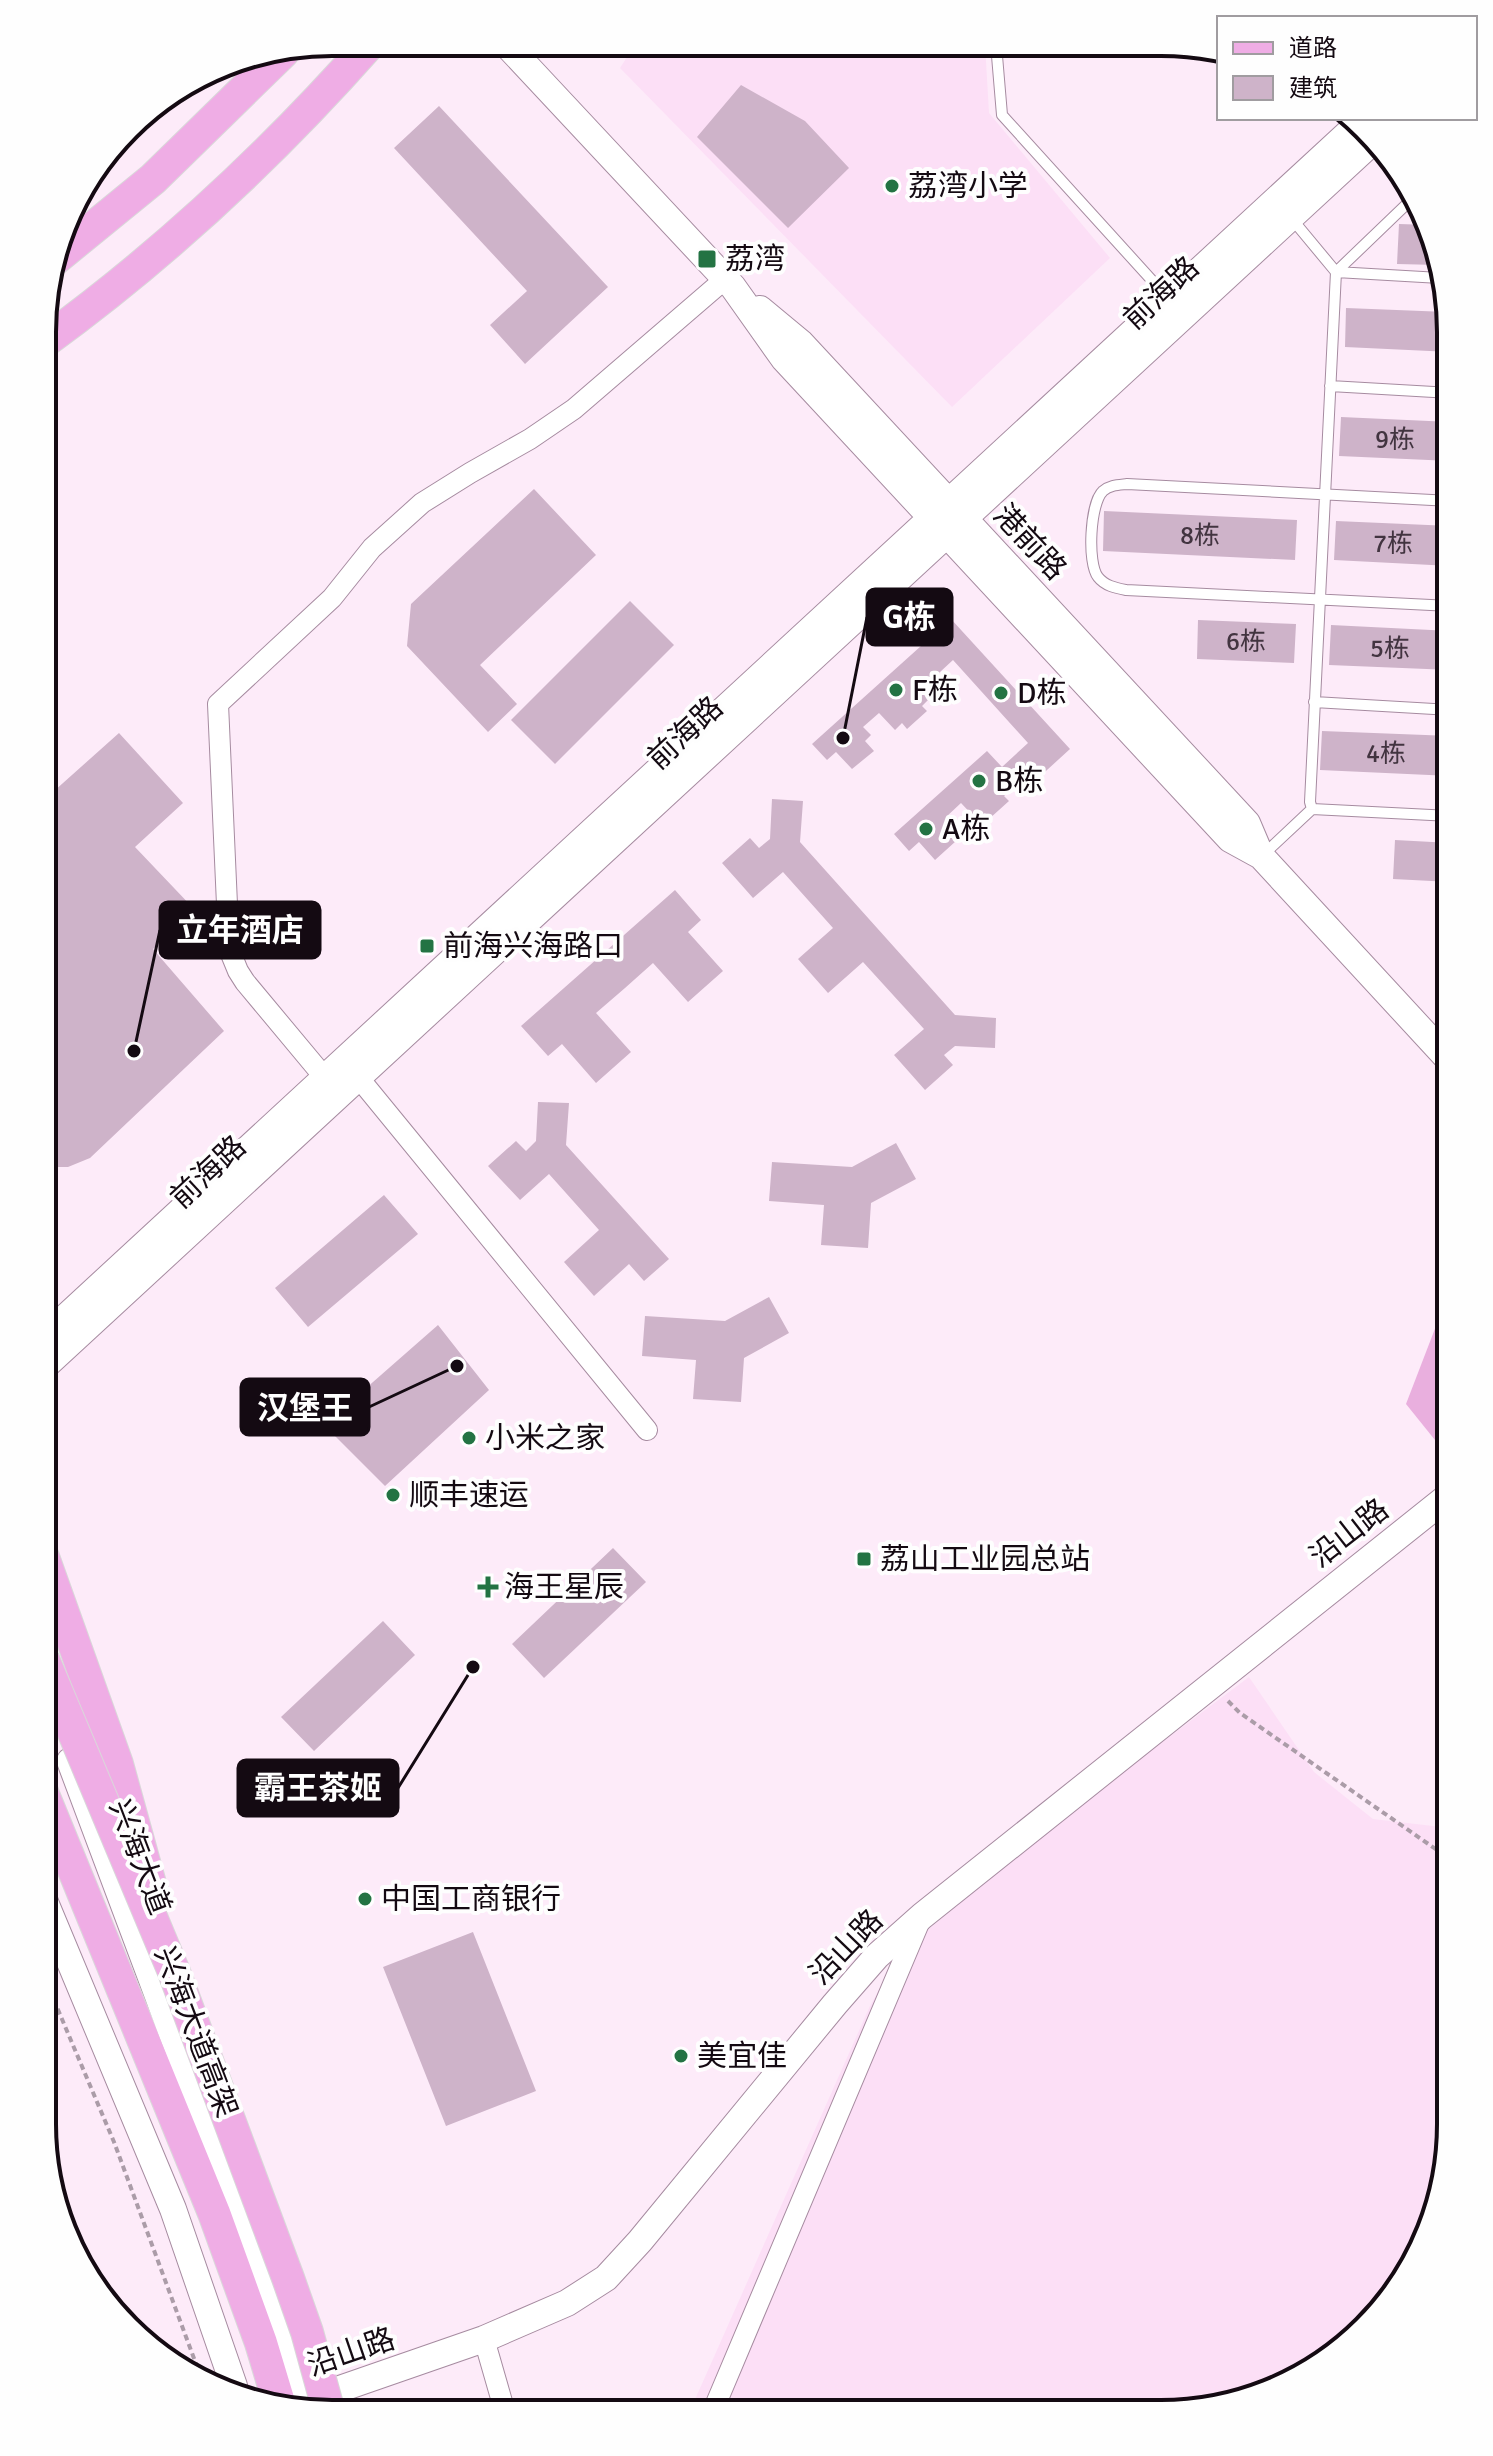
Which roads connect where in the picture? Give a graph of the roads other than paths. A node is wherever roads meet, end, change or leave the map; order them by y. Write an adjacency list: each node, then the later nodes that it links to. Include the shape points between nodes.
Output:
1 (359, 56): 14 (main road, via 219,200)
2 (517, 56): 12 (street, 港前路)
3 (997, 56): 13 (lane, via 1002,115)
4 (272, 63): 9 (main road, via 153,179)
5 (1350, 132): 13 (street, 前海路)
6 (1366, 148): 8 (street, 前海路)
7 (1405, 205): 10 (lane)
8 (1291, 218): 10 (lane); 19 (street, 前海路)
9 (70, 247)
10 (1336, 272): 11 (lane); 15 (lane)
11 (1432, 278)
12 (729, 283): 19 (street, 港前路, via 784,359); 29 (street, via 574,409 422,503 372,548 332,598 218,704 229,949 245,982)
13 (1169, 299): 19 (street, 前海路)
14 (56, 333)
15 (1330, 386): 16 (lane); 17 (lane)
16 (1437, 392)
17 (1324, 494): 18 (lane); 20 (lane); 20 (lane, via 1113,486 1098,497 1091,559 1100,580 1126,590)
18 (1437, 500)
19 (947, 518): 26 (street, 港前路, via 1230,839); 28 (street, 前海路); 29 (street, 前海路)
20 (1319, 599): 21 (lane); 22 (lane)
21 (1437, 605)
22 (1314, 702): 23 (lane); 24 (lane, via 1308,794)
23 (1437, 709)
24 (1312, 809): 25 (lane); 26 (lane)
25 (1437, 815)
26 (1261, 856): 27 (street, 港前路)
27 (1437, 1046)
28 (358, 1077): 31 (street, 前海路); 32 (street)
29 (325, 1078): 30 (street, 前海路)
30 (56, 1326)
31 (56, 1356)
32 (647, 1430)
33 (1436, 1506): 38 (street, 沿山路)
34 (56, 1593): 40 (main road, bridge, via 117,1764)
35 (56, 1690): 40 (main road, 兴海大道高架, bridge)
36 (56, 1720): 44 (street, 兴海大道, via 270,2295)
37 (56, 1826): 43 (main road, 兴海大道高架, via 257,2331)
38 (922, 1916): 41 (street, 沿山路, via 835,2004 606,2278 567,2303); 48 (street)
39 (56, 1929): 42 (street, via 173,2209)
40 (174, 1972): 45 (main road, 兴海大道高架, bridge, via 307,2332)
41 (484, 2339): 46 (street, 沿山路); 47 (street)
42 (232, 2381)
43 (295, 2398)
44 (298, 2398)
45 (302, 2398)
46 (323, 2400)
47 (502, 2400)
48 (718, 2400)

